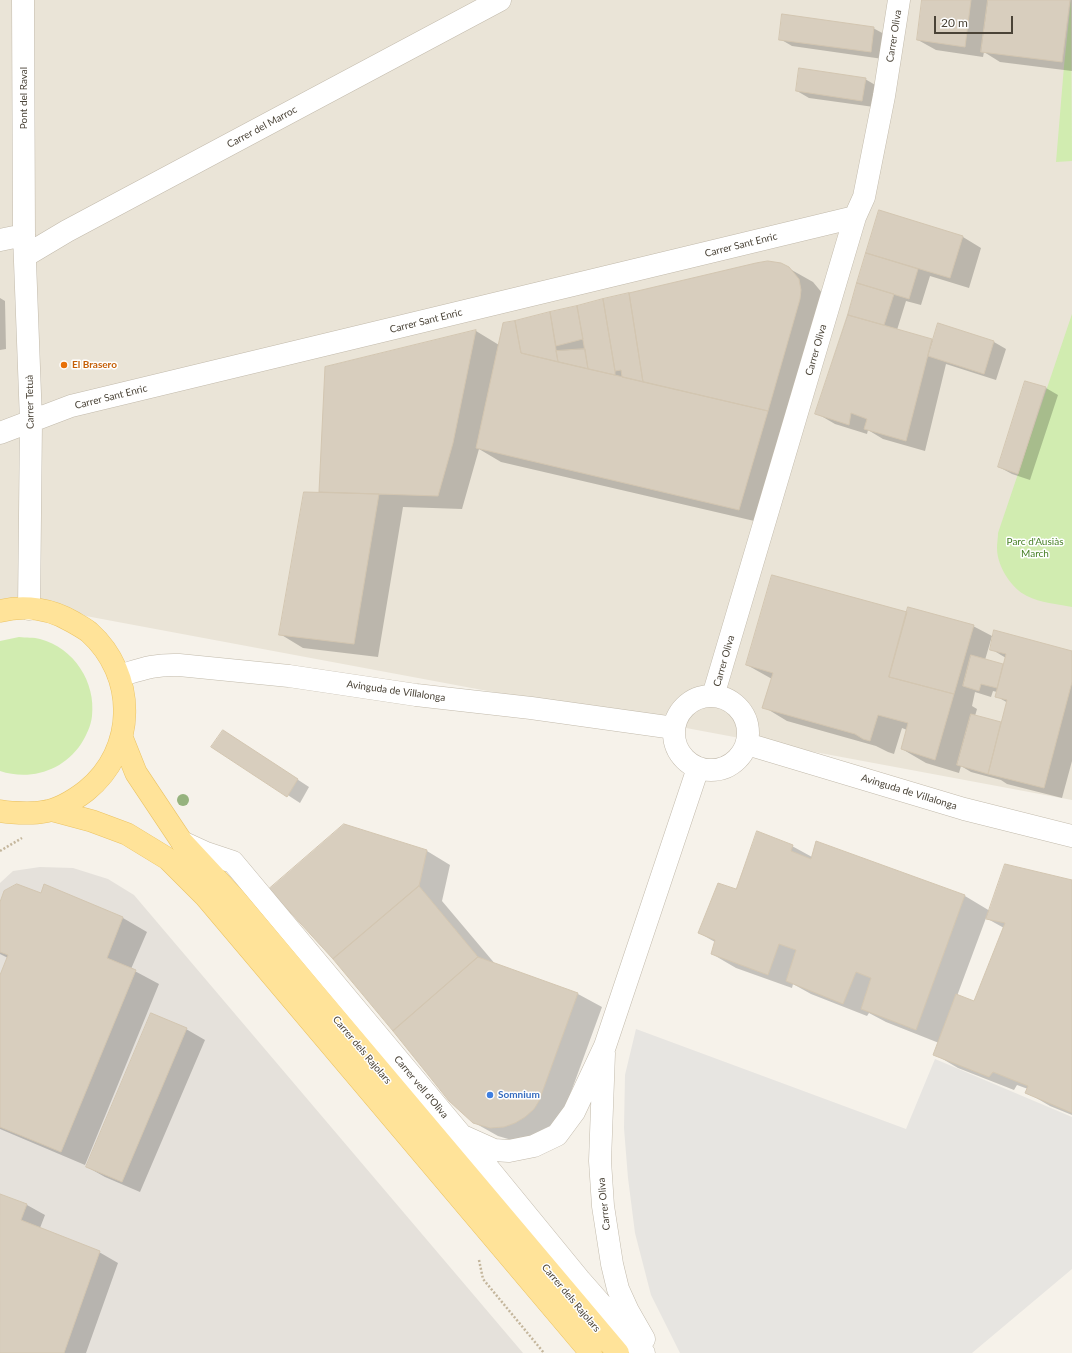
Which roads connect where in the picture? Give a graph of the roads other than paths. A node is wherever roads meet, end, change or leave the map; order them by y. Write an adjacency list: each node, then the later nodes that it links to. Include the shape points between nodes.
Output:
1 (23, 0): 4 (street, Pont del Raval)
2 (500, 0): 7 (street, Carrer del Marroc, via 67,231)
3 (899, 0): 5 (street, Carrer Oliva, via 866,190)
4 (24, 195): 7 (street, Carrer Tetuà)
5 (855, 217): 8 (street, Carrer Sant Enric, via 71,406); 13 (street, Carrer Oliva)
6 (0, 240): 7 (street, Carrer del Marroc)
7 (25, 246): 8 (street, Carrer Tetuà)
8 (31, 421): 9 (street, Carrer Sant Enric); 10 (street, Carrer Tetuà)
9 (0, 433)
10 (29, 609): 11 (main road, via 11,608); 12 (main road, via 40,609 63,616 88,631 108,653)
11 (0, 611)
12 (119, 676): 14 (street, Avinguda de Villalonga, via 161,664 179,665 289,676); 15 (main road, via 125,709)
13 (713, 696): 14 (street, via 693,700 684,707); 16 (street, via 728,700 739,708 746,719)
14 (674, 728): 17 (street, via 678,750 684,759)
15 (122, 738): 18 (main road, via 113,760 97,782 76,799); 21 (main road, Carrer dels Rajolars, via 136,773)
16 (747, 744): 17 (street, via 742,754 725,768); 20 (street, Avinguda de Villalonga, via 964,809)
17 (698, 768): 22 (street, Carrer Oliva)
18 (51, 810): 19 (main road, via 8,813); 24 (main road, Carrer dels Rajolars, via 127,834 168,859 205,896)
19 (0, 811)
20 (1072, 836)
21 (182, 842): 23 (street, Carrer vell d'Oliva, via 233,862); 25 (main road, Carrer dels Rajolars, via 235,899)
22 (605, 1046): 23 (street, Carrer Oliva, via 574,1112 557,1135 534,1146 509,1151 494,1150); 27 (street, Carrer Oliva, via 600,1161 602,1206 618,1289)
23 (462, 1136): 26 (street, Carrer vell d'Oliva, via 579,1279)
24 (591, 1353)
25 (618, 1353)
26 (644, 1353)
27 (652, 1353)

